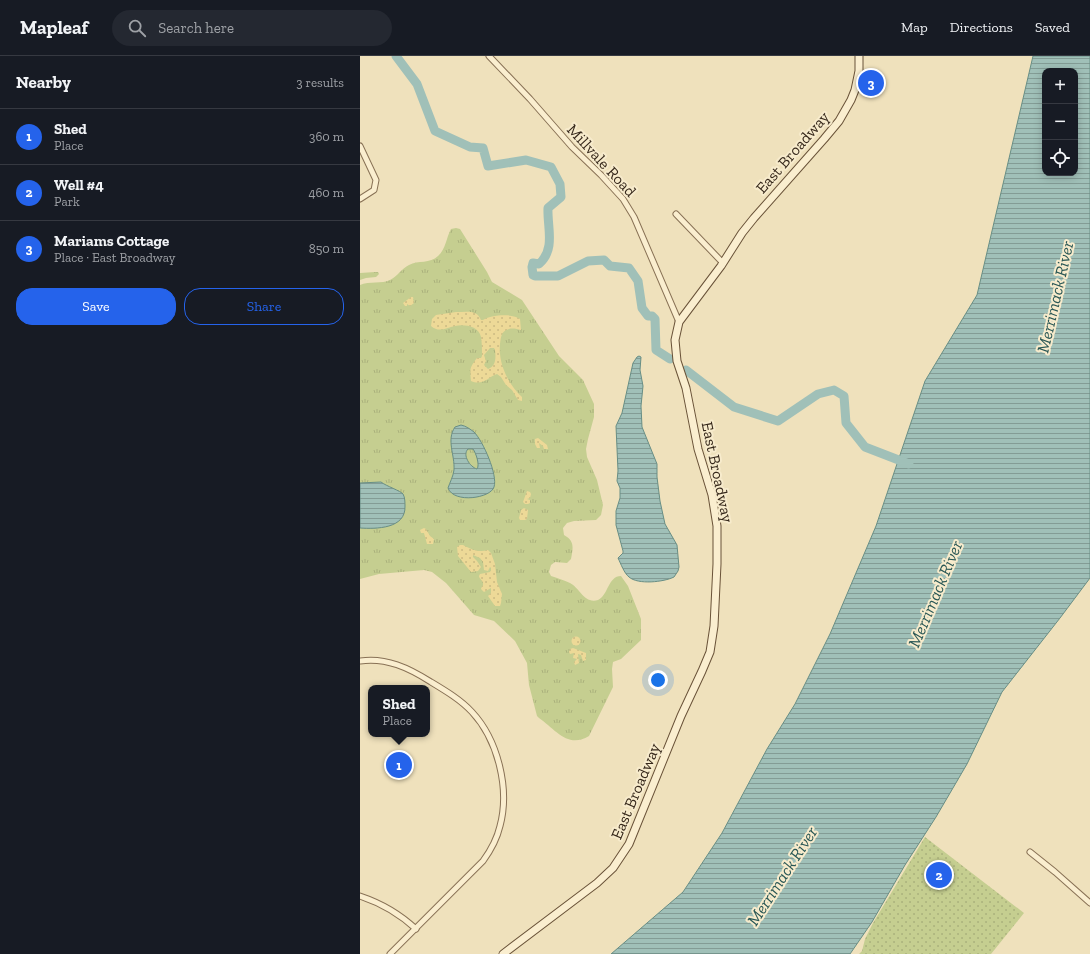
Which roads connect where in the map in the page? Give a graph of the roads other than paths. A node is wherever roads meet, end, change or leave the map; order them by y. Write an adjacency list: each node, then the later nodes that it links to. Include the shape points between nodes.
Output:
1 (489, 56): 7 (street, Millvale Road, via 623,200 634,217)
2 (859, 56): 6 (street, East Broadway, via 855,90 839,121 754,218)
3 (360, 146): 4 (street, via 376,180 374,190)
4 (360, 199)
5 (676, 214): 6 (street)
6 (723, 263): 7 (street, East Broadway)
7 (679, 322): 14 (street, East Broadway, via 675,340 677,361 712,495 717,526 716,606 710,652 629,844 613,868)
8 (360, 661): 12 (street, via 385,661 404,667 456,698 483,726 499,766 503,809 492,848 480,866)
9 (1030, 852): 11 (street)
10 (360, 896): 12 (street, via 390,909)
11 (1090, 903)
12 (416, 929): 13 (street)
13 (390, 954)
14 (503, 954)

